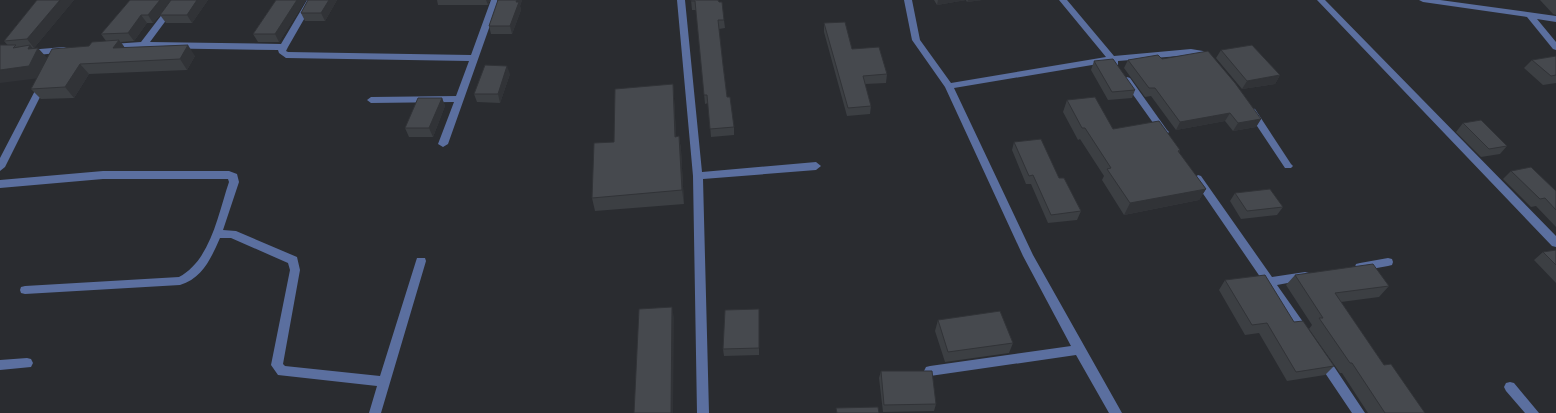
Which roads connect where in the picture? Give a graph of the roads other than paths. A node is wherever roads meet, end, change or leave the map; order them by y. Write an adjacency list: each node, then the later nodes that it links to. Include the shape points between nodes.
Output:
1 (177, 0): 11 (street)
2 (311, 0): 13 (street)
3 (495, 0): 17 (street)
4 (682, 0): 31 (street)
5 (908, 0): 21 (street, via 916,40)
6 (1063, 0): 18 (street)
7 (1321, 0): 34 (street)
8 (1423, 0): 9 (street)
9 (1529, 15): 10 (street); 14 (street)
10 (1556, 19)
11 (144, 45): 12 (street); 13 (street)
12 (106, 47)
13 (284, 47): 17 (street, via 282,51 286,55 294,56)
14 (1556, 47)
15 (75, 50): 16 (street, via 57,54)
16 (16, 53)
17 (474, 58): 22 (street)
18 (1113, 60): 19 (street, via 1191,52 1207,55); 21 (street); 25 (street)
19 (1217, 67)
20 (49, 71): 29 (street)
21 (949, 86): 42 (street, via 1028,256)
22 (459, 99): 23 (street); 26 (street)
23 (371, 100)
24 (1246, 103): 28 (street)
25 (1171, 142)
26 (443, 144)
27 (816, 166): 31 (street)
28 (1288, 166)
29 (0, 167)
30 (1190, 168): 39 (street)
31 (698, 176): 50 (street)
32 (0, 184): 33 (street, via 102,175 229,175 234,177 234,182)
33 (217, 234): 40 (street, via 201,266 192,276 180,281); 47 (street, via 232,234 293,260 295,270 277,365 282,371)
34 (1556, 243)
35 (421, 261): 47 (street)
36 (1388, 262): 37 (street)
37 (1351, 268)
38 (1314, 274): 39 (street)
39 (1269, 282): 41 (street)
40 (25, 290)
41 (1310, 341)
42 (1079, 350): 46 (street); 51 (street)
43 (1319, 354): 52 (street)
44 (27, 363): 45 (street)
45 (0, 365)
46 (930, 371)
47 (384, 382): 49 (street)
48 (1510, 387): 53 (street)
49 (375, 413)
50 (703, 413)
51 (1116, 413)
52 (1359, 413)
53 (1533, 413)

